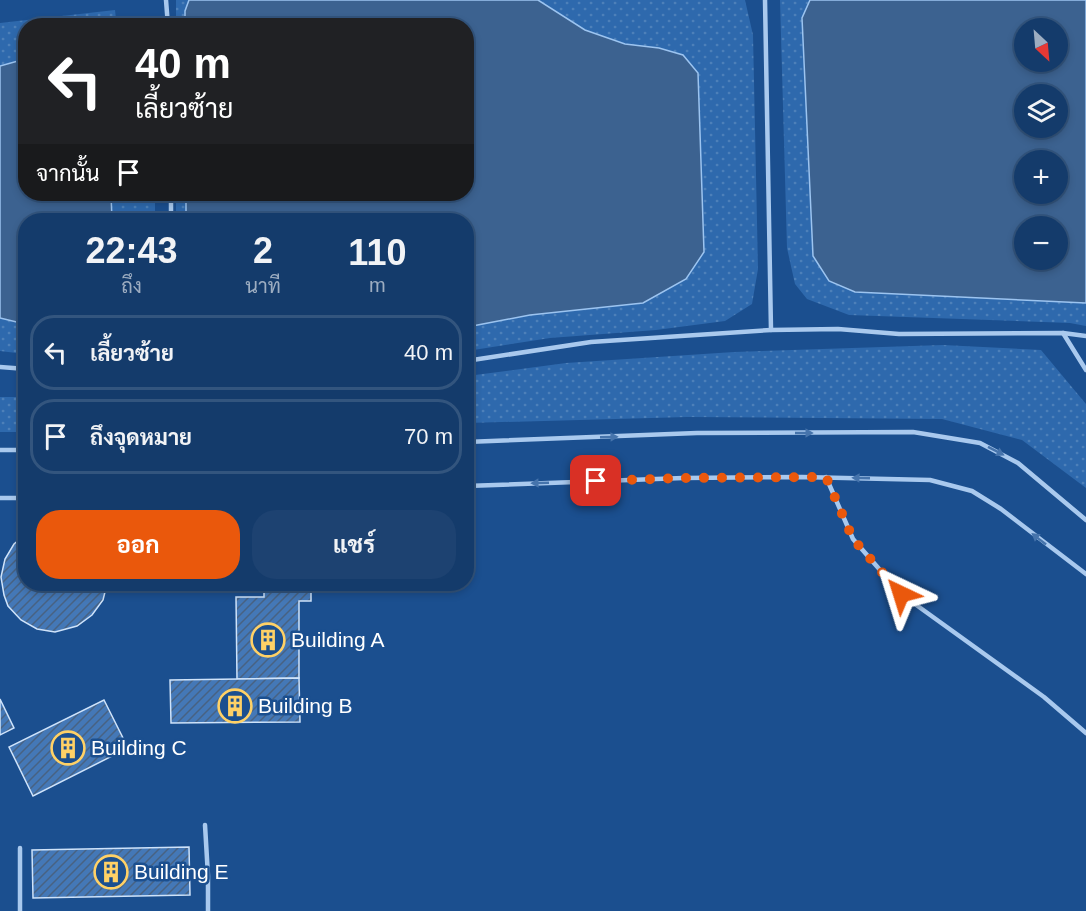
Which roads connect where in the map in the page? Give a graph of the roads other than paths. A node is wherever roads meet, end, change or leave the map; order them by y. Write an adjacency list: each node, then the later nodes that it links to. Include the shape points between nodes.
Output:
1 (166, 0): 3 (lane)
2 (765, 0): 4 (lane)
3 (167, 18)
4 (771, 330): 5 (lane); 7 (lane, via 591,342)
5 (1063, 333): 6 (lane); 10 (lane)
6 (1086, 336)
7 (474, 360)
8 (0, 367): 9 (lane)
9 (18, 368)
10 (1086, 370)
11 (474, 442): 18 (lane, one-way to 18, via 697,433 913,432 980,443 1018,462)
12 (0, 450): 13 (lane)
13 (18, 450)
14 (826, 477): 15 (lane, one-way to 15); 19 (lane, one-way to 14, via 972,491 930,480); 20 (lane, via 853,539 901,594 1044,697)
15 (474, 486)
16 (0, 498): 17 (lane)
17 (18, 498)
18 (1086, 520)
19 (1086, 574)
20 (1086, 734)
21 (205, 825): 24 (lane)
22 (20, 848): 23 (lane)
23 (20, 911)
24 (208, 911)

